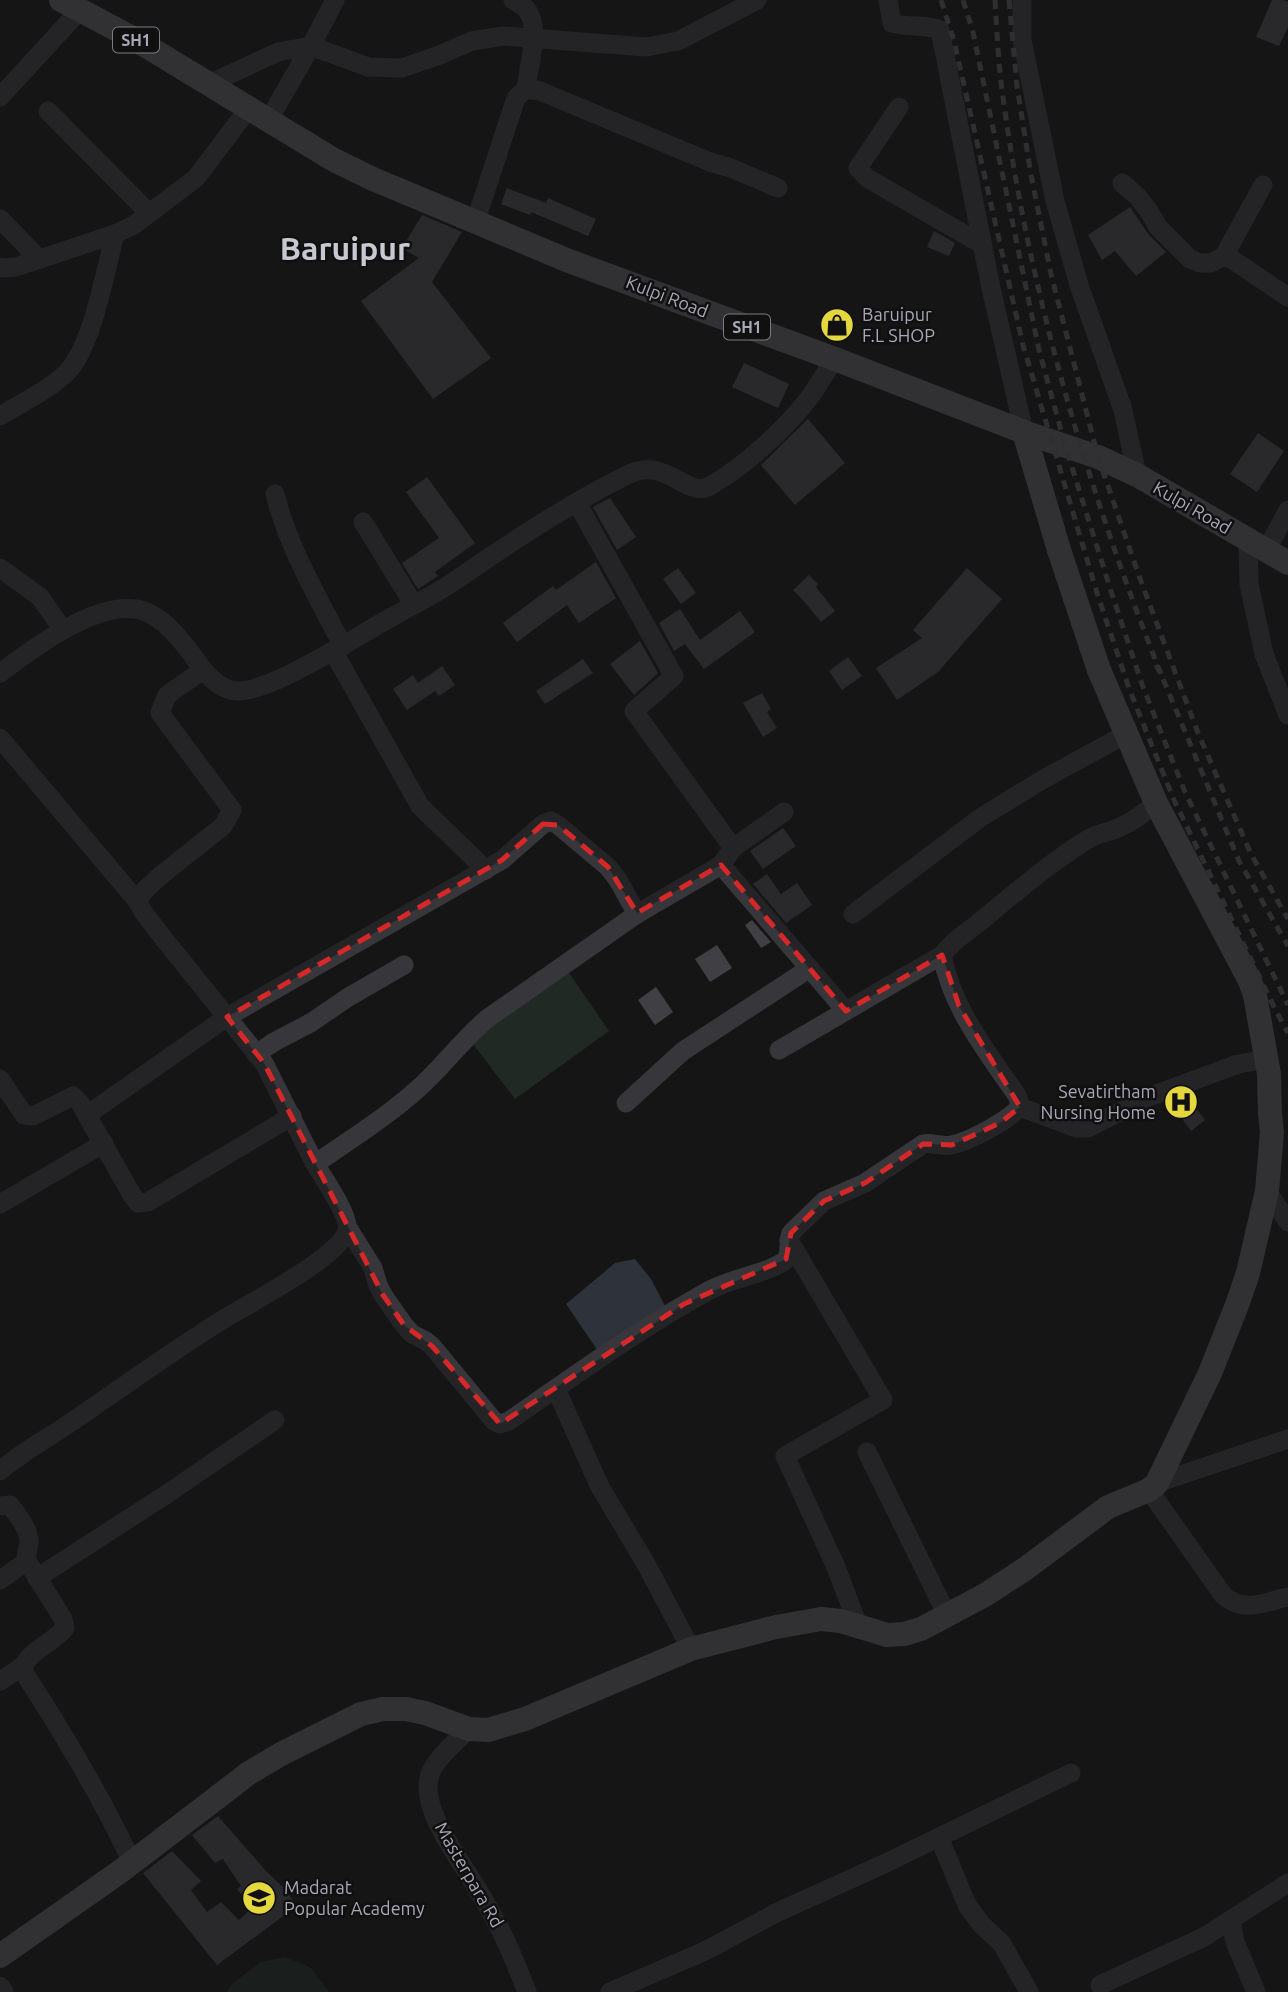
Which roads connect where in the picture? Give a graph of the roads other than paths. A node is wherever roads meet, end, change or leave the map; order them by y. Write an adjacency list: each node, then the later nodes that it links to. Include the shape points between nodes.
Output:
1 (335, 0): 7 (street)
2 (513, 0): 9 (street, via 532,20)
3 (757, 0): 7 (street, bridge, via 678,41 646,47 503,36 472,41 402,68 368,67)
4 (888, 0): 21 (street, via 892,23 940,30)
5 (1022, 0): 29 (street, via 1022,40 1055,201 1123,411)
6 (71, 5): 8 (main road, Kulpi Road / SH1); 10 (street)
7 (311, 46): 8 (street, via 278,52); 13 (street)
8 (209, 84): 13 (main road, Kulpi Road / SH1)
9 (526, 89): 16 (street); 19 (street, via 516,98)
10 (0, 97)
11 (899, 107): 21 (street, via 858,168 867,178)
12 (48, 111): 17 (street)
13 (258, 115): 17 (street, via 197,178); 19 (main road, Kulpi Road / SH1, via 344,165)
14 (1122, 183): 22 (street, via 1190,259 1211,263)
15 (1263, 185): 22 (street)
16 (778, 188)
17 (149, 213): 20 (street)
18 (0, 219): 23 (street)
19 (475, 223): 26 (main road, Kulpi Road / SH1)
20 (115, 234): 23 (street); 27 (street, via 88,338 79,356 67,372)
21 (983, 245): 28 (street)
22 (1224, 256): 25 (street)
23 (39, 258): 24 (street, via 16,267)
24 (0, 267)
25 (1288, 297)
26 (835, 359): 28 (main road, Kulpi Road / SH1); 31 (street, via 787,423 708,487 693,489 673,476 638,470)
27 (0, 416)
28 (1024, 432): 29 (main road, Kulpi Road / SH1); 43 (main road, via 1086,634)
29 (1137, 475): 34 (main road, Kulpi Road / SH1)
30 (275, 494): 39 (street, via 295,554)
31 (577, 503): 37 (street); 47 (street, via 674,676 634,711)
32 (1288, 510): 34 (street)
33 (362, 522): 37 (street)
34 (1257, 545): 35 (main road, Kulpi Road / SH1); 42 (street, via 1249,584 1264,653)
35 (1288, 563)
36 (0, 568): 38 (street, via 40,597)
37 (414, 605): 39 (street)
38 (63, 630): 40 (street, via 113,609 137,609 168,626); 41 (street)
39 (338, 648): 40 (street, via 241,691 227,690); 49 (street, via 420,806)
40 (203, 670): 50 (street, via 167,695 160,713 232,810 223,826 160,876)
41 (0, 673)
42 (1288, 715)
43 (1126, 734): 45 (main road); 52 (street, via 980,818)
44 (0, 738): 50 (street)
45 (1156, 803): 53 (street, via 1121,827 1079,845 956,939); 60 (main road, via 1250,981)
46 (784, 812): 47 (street)
47 (733, 848): 48 (street)
48 (721, 865): 51 (street); 55 (street)
49 (486, 870): 51 (street, via 551,821 608,867); 57 (street)
50 (138, 902): 57 (street)
51 (637, 914): 67 (street, via 488,1018 394,1109)
52 (852, 914)
53 (942, 955): 56 (street); 63 (street, via 959,1006)
54 (404, 965): 59 (street)
55 (810, 968): 56 (street); 62 (street, via 683,1051)
56 (846, 1011): 58 (street)
57 (228, 1017): 59 (street); 64 (street)
58 (779, 1049)
59 (256, 1054): 65 (street)
60 (1268, 1059): 63 (street, via 1238,1063 1160,1092 1088,1128); 68 (main road, via 1272,1132)
61 (0, 1079): 64 (street, via 24,1115 33,1116 73,1096)
62 (626, 1103)
63 (1020, 1107): 72 (street, via 1000,1123 952,1145 923,1144 865,1183 824,1201)
64 (87, 1115): 66 (street)
65 (292, 1116): 66 (street, via 148,1202 138,1203 132,1195); 67 (street)
66 (104, 1143): 69 (street)
67 (315, 1164): 71 (street)
68 (1267, 1191): 70 (street); 78 (main road, via 1237,1305 1210,1373)
69 (0, 1205)
70 (1288, 1222)
71 (348, 1228): 73 (street, via 404,1325 432,1346 494,1421 509,1421); 77 (street, via 342,1241 293,1278 136,1376)
72 (788, 1240): 73 (street, via 789,1255 781,1263 696,1297); 84 (street, via 883,1400 785,1456)
73 (556, 1389): 85 (street, via 600,1487)
74 (275, 1420): 80 (street)
75 (1288, 1439): 78 (street)
76 (867, 1452): 83 (street)
77 (0, 1471)
78 (1153, 1487): 82 (street, via 1231,1602 1248,1606); 83 (main road, via 1108,1507 1026,1569)
79 (1, 1502): 80 (street, via 10,1505 22,1521 29,1542 25,1555)
80 (32, 1570): 81 (street); 86 (street, via 65,1628)
81 (0, 1580)
82 (1288, 1597)
83 (947, 1615): 84 (main road, via 904,1634)
84 (859, 1628): 85 (main road, via 821,1619)
85 (691, 1649): 88 (main road, via 525,1718 488,1730)
86 (23, 1665): 87 (street); 91 (street, via 100,1795)
87 (0, 1681)
88 (469, 1729): 91 (main road, via 406,1709 361,1714 249,1773); 98 (street, Masterpara Rd, via 431,1769 428,1794 442,1830 501,1930)
89 (1071, 1773): 90 (street)
90 (939, 1836): 99 (street, via 705,1951); 100 (street, via 967,1905 1002,1944)
91 (132, 1862): 94 (main road)
92 (1288, 1883): 93 (street)
93 (1231, 1921): 95 (street); 101 (street)
94 (0, 1956)
95 (1100, 1985)
96 (0, 1986): 97 (street)
97 (4, 1992)
98 (527, 1992)
99 (610, 1992)
100 (1029, 1992)
101 (1256, 1992)

